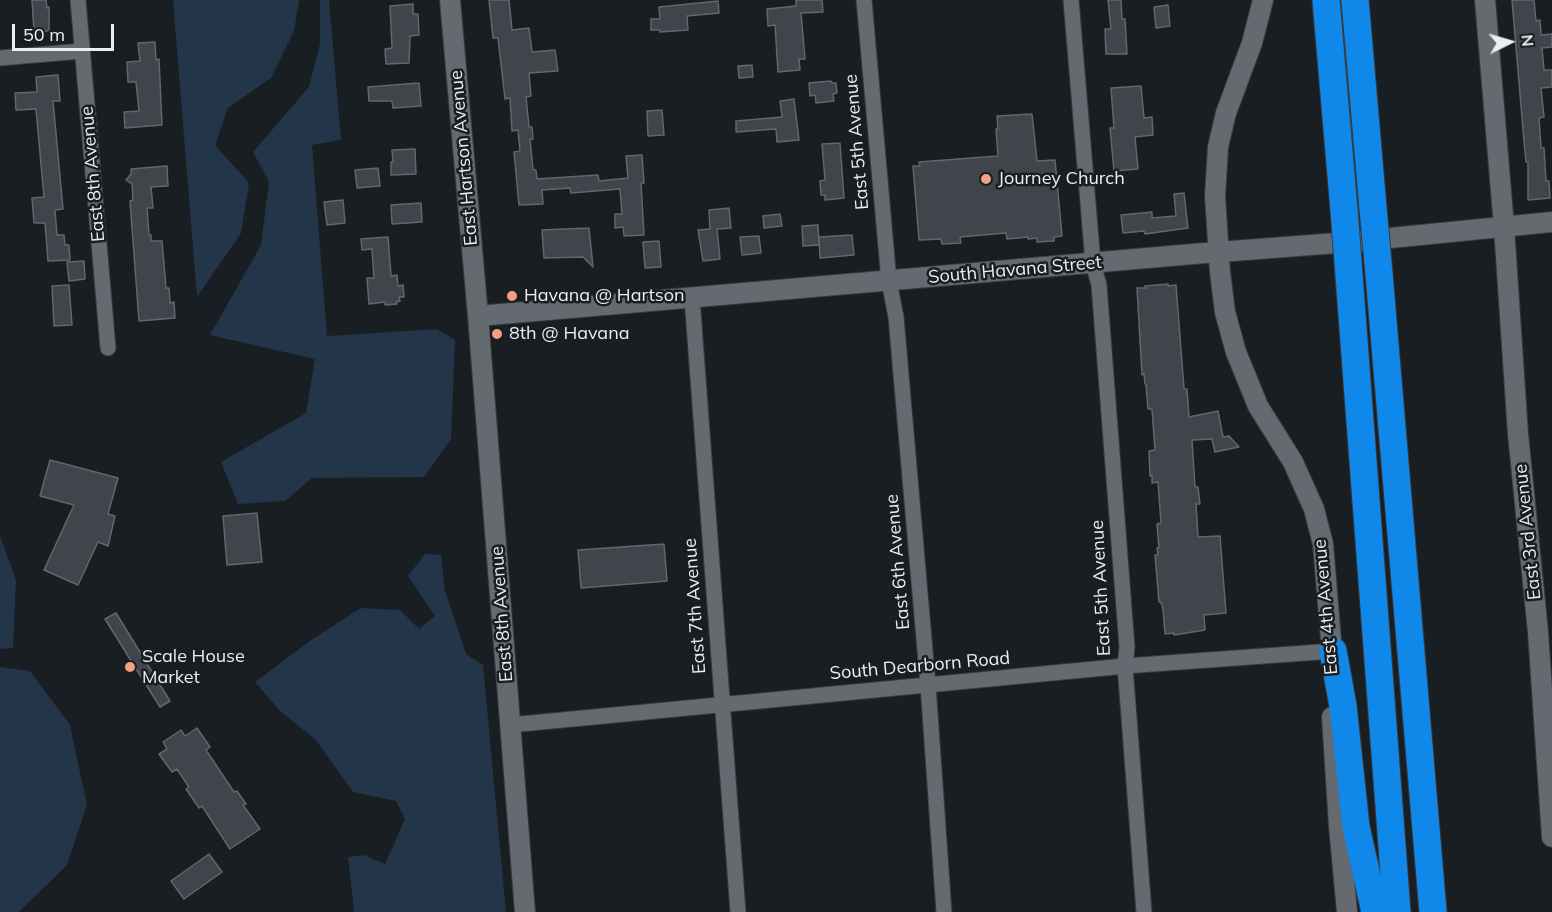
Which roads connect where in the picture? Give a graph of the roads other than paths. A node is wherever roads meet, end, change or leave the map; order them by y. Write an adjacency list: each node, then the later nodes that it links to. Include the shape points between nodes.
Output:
1 (78, 0): 10 (street, East 8th Avenue)
2 (450, 0): 19 (street, East Hartson Avenue)
3 (864, 0): 17 (street, East 5th Avenue)
4 (1071, 0): 16 (street)
5 (1263, 0): 15 (street, via 1218,147)
6 (1326, 0): 34 (highway, bridge)
7 (1355, 0): 12 (highway)
8 (1363, 0): 12 (highway)
9 (1485, 0): 14 (street, East 3rd Avenue)
10 (82, 51): 11 (street); 20 (street, East 8th Avenue)
11 (0, 58)
12 (1366, 134): 35 (highway, bridge)
13 (1552, 222): 14 (street, South Havana Street)
14 (1504, 227): 15 (street, South Havana Street); 21 (street, East 3rd Avenue, via 1518,434)
15 (1218, 252): 16 (street, South Havana Street); 22 (street, East 4th Avenue, via 1225,312 1236,352 1258,406 1293,462 1314,509 1323,544)
16 (1093, 263): 17 (street, South Havana Street); 23 (street, East 5th Avenue, via 1100,297 1127,647)
17 (889, 280): 18 (street, South Havana Street); 24 (street, East 6th Avenue, via 896,317)
18 (692, 298): 19 (street, South Havana Street); 25 (street, East 7th Avenue)
19 (478, 316): 26 (street, East 8th Avenue)
20 (108, 348)
21 (1545, 632): 27 (street, East 3rd Avenue)
22 (1333, 651): 23 (street, South Dearborn Road); 32 (street, East 4th Avenue, via 1331,711); 33 (highway, via 1356,827)
23 (1125, 666): 24 (street, South Dearborn Road); 31 (street, East 5th Avenue)
24 (928, 685): 25 (street, South Dearborn Road); 30 (street, East 6th Avenue)
25 (722, 704): 26 (street, South Dearborn Road); 29 (street, East 7th Avenue)
26 (510, 725): 28 (street, East 8th Avenue)
27 (1552, 837)
28 (525, 912)
29 (738, 912)
30 (944, 912)
31 (1144, 912)
32 (1347, 912)
33 (1375, 912)
34 (1397, 912)
35 (1433, 912)

